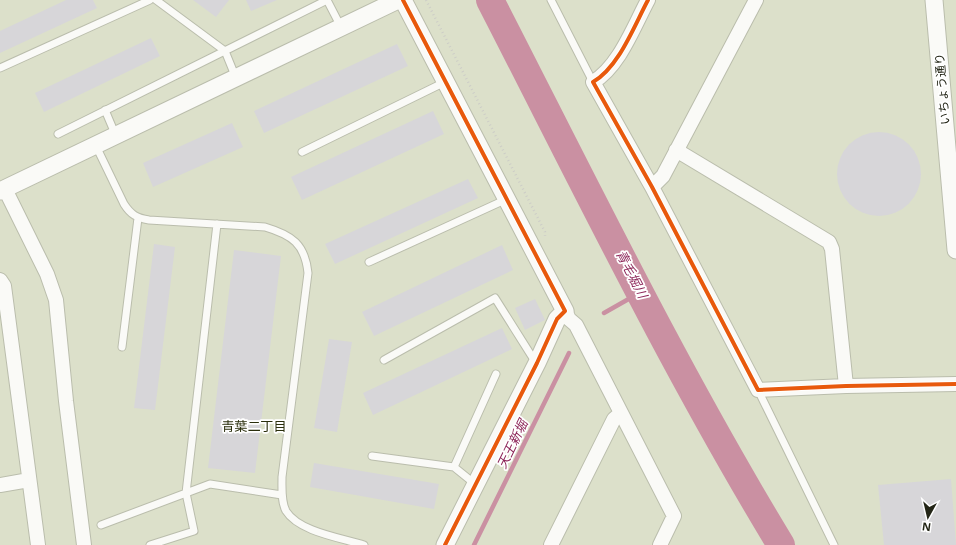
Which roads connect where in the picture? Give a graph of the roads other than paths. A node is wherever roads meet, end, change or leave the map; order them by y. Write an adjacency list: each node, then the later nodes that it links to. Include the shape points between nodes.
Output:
1 (150, 0): 11 (lane)
2 (156, 0): 10 (lane)
3 (398, 0): 9 (street)
4 (403, 0): 13 (street)
5 (551, 0): 14 (lane)
6 (648, 0): 14 (street, via 614,62)
7 (756, 0): 19 (street)
8 (934, 0): 26 (street, いちょう通り)
9 (341, 28): 10 (lane, via 327,0); 12 (street)
10 (225, 51): 12 (lane); 15 (lane)
11 (0, 68)
12 (236, 78): 17 (street)
13 (446, 82): 20 (lane); 23 (street)
14 (593, 82): 22 (street)
15 (105, 110): 16 (lane); 17 (lane)
16 (58, 134)
17 (116, 136): 18 (street)
18 (96, 146): 21 (street); 24 (lane, via 124,204 130,213)
19 (676, 150): 22 (street, via 663,176); 36 (street, via 829,242 832,249)
20 (302, 152)
21 (2, 187): 48 (street, via 47,274 56,300)
22 (652, 187): 37 (street)
23 (507, 199): 27 (lane); 30 (street)
24 (138, 218): 25 (lane); 31 (lane)
25 (217, 224): 44 (lane); 45 (lane, via 265,227 280,231 302,249 306,261 308,273 282,477)
26 (956, 250)
27 (369, 262)
28 (0, 280): 29 (street, via 4,286)
29 (3, 297): 41 (street)
30 (565, 311): 33 (street, via 557,319); 38 (street, via 576,325)
31 (122, 347)
32 (384, 360): 33 (lane, via 495,298)
33 (536, 363): 42 (street)
34 (496, 374): 40 (lane)
35 (956, 384): 36 (street)
36 (846, 386): 37 (street)
37 (758, 390): 54 (lane)
38 (621, 413): 52 (street, via 614,419); 53 (street, via 674,516)
39 (372, 456): 40 (lane)
40 (454, 467): 42 (lane)
41 (30, 480): 43 (street); 47 (street)
42 (476, 484): 51 (street)
43 (0, 485)
44 (186, 493): 45 (lane, via 210,484); 46 (lane); 49 (lane, via 194,531)
45 (282, 496): 50 (lane, via 285,510 292,519 304,527)
46 (101, 525)
47 (38, 545)
48 (84, 545)
49 (150, 545)
50 (362, 545)
51 (445, 545)
52 (552, 545)
53 (660, 545)
54 (834, 545)

